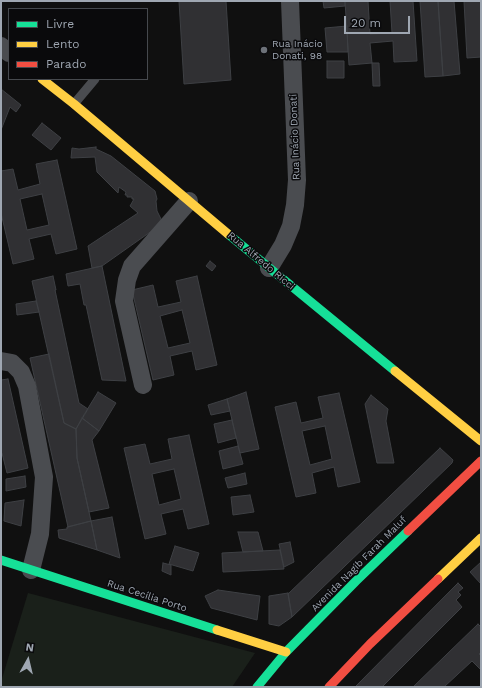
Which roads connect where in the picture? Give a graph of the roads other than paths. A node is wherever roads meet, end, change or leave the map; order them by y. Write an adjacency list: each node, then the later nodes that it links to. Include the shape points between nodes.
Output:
1 (290, 1): 6 (street, Rua Inácio Donati, via 296,193 291,226)
2 (43, 80): 4 (street, Rua Alfredo Ricci)
3 (94, 80): 4 (lane)
4 (74, 104): 5 (street, Rua Alfredo Ricci)
5 (189, 201): 6 (street, Rua Alfredo Ricci); 8 (street, via 132,266 127,280 124,301)
6 (269, 268): 9 (street, Rua Alfredo Ricci)
7 (1, 361): 13 (street, via 12,363 21,372 27,386 44,477 40,534)
8 (143, 385)
9 (481, 441)
10 (481, 461): 14 (street, Avenida Nagib Farah Maluf)
11 (481, 538): 16 (street, via 370,644)
12 (1, 560): 13 (street, Rua Cecília Porto)
13 (31, 570): 14 (street, Rua Cecília Porto)
14 (286, 652): 15 (street, Avenida Nagib Farah Maluf)
15 (258, 687)
16 (329, 687)

